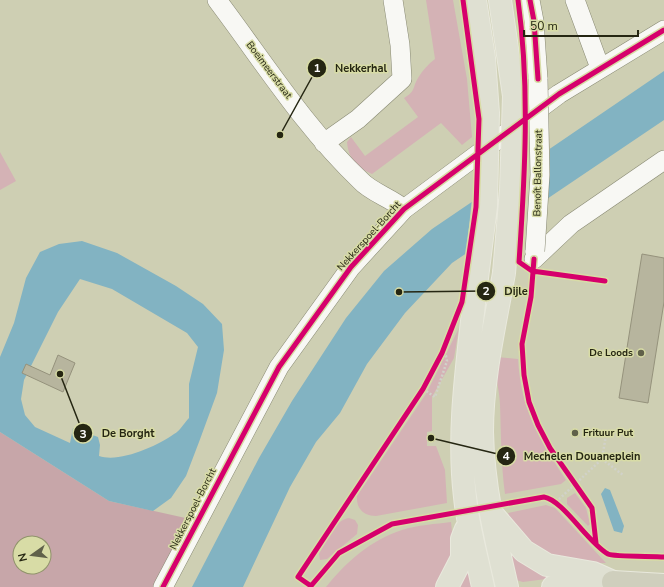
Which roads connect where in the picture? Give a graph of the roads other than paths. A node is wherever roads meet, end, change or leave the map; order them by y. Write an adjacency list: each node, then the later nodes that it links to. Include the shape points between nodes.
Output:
1 (217, 0): 9 (street, Boeimeerstraat)
2 (393, 0): 9 (street, via 402,79 358,119)
3 (475, 0): 13 (main road, bridge, via 484,58 488,113 486,206 463,408 463,480)
4 (500, 0): 12 (main road, bridge, via 514,96 511,190 504,273 484,389 483,459)
5 (530, 0): 10 (street, Benoît Ballonstraat, bridge, via 538,79 540,174 535,255 571,224)
6 (576, 0): 8 (street)
7 (664, 30): 8 (street, Nekkerspoel-Borcht)
8 (600, 68): 11 (street, Nekkerspoel-Borcht)
9 (324, 143): 11 (street, Boeimeerstraat, via 362,183)
10 (664, 160)
11 (399, 205): 16 (street, Nekkerspoel-Borcht, via 279,367)
12 (489, 511): 14 (main road, via 524,551 547,565 593,573); 19 (main road)
13 (468, 520): 17 (main road, via 462,539 462,558); 18 (main road)
14 (613, 582): 15 (highway); 20 (main road)
15 (664, 585)
16 (163, 587)
17 (447, 587)
18 (483, 587)
19 (507, 587)
20 (553, 587)

